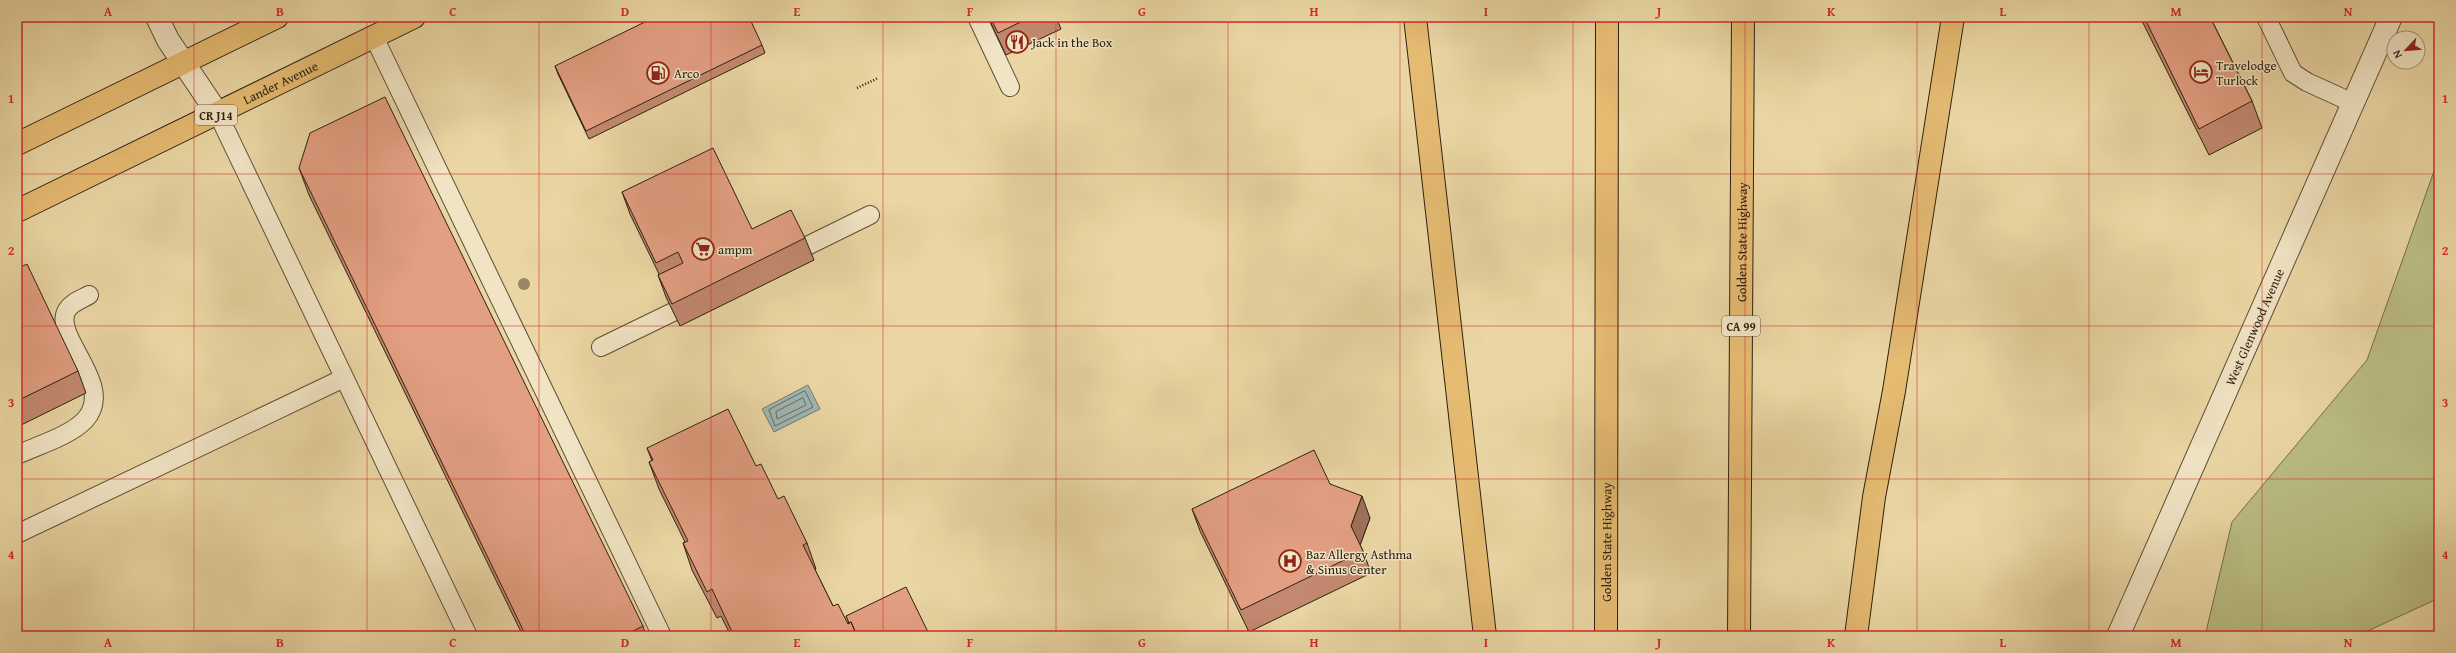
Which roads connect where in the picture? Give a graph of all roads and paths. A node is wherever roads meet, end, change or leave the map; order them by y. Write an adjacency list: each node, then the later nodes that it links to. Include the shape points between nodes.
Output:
1 (157, 17): 12 (street, via 168,40)
2 (277, 17): 12 (main road)
3 (414, 17): 11 (main road, Lander Avenue / CR J14)
4 (977, 17): 14 (lane)
5 (1415, 17): 30 (main road)
6 (1607, 17): 31 (main road, Golden State Highway)
7 (1743, 17): 32 (main road, Golden State Highway / CA 99)
8 (1953, 17): 33 (main road, via 1894,391 1874,497)
9 (2266, 17): 16 (lane, via 2293,73)
10 (2391, 17): 16 (street, West Glenwood Avenue)
11 (374, 37): 17 (main road, Lander Avenue / CR J14); 29 (lane)
12 (184, 62): 17 (street); 18 (main road)
13 (878, 78): 15 (path)
14 (1010, 87)
15 (858, 88)
16 (2353, 103): 34 (street, West Glenwood Avenue)
17 (218, 114): 19 (main road, Lander Avenue / CR J14); 25 (lane)
18 (17, 144)
19 (17, 211)
20 (870, 215): 21 (lane)
21 (807, 246)
22 (90, 295): 26 (lane, via 71,305 65,319 68,332 93,388 94,402 90,412 84,422 73,430)
23 (673, 312): 24 (lane)
24 (601, 347)
25 (344, 378): 27 (lane); 28 (lane)
26 (17, 455)
27 (17, 534)
28 (468, 636)
29 (662, 636)
30 (1485, 636)
31 (1606, 636)
32 (1739, 636)
33 (1856, 636)
34 (2118, 636)

